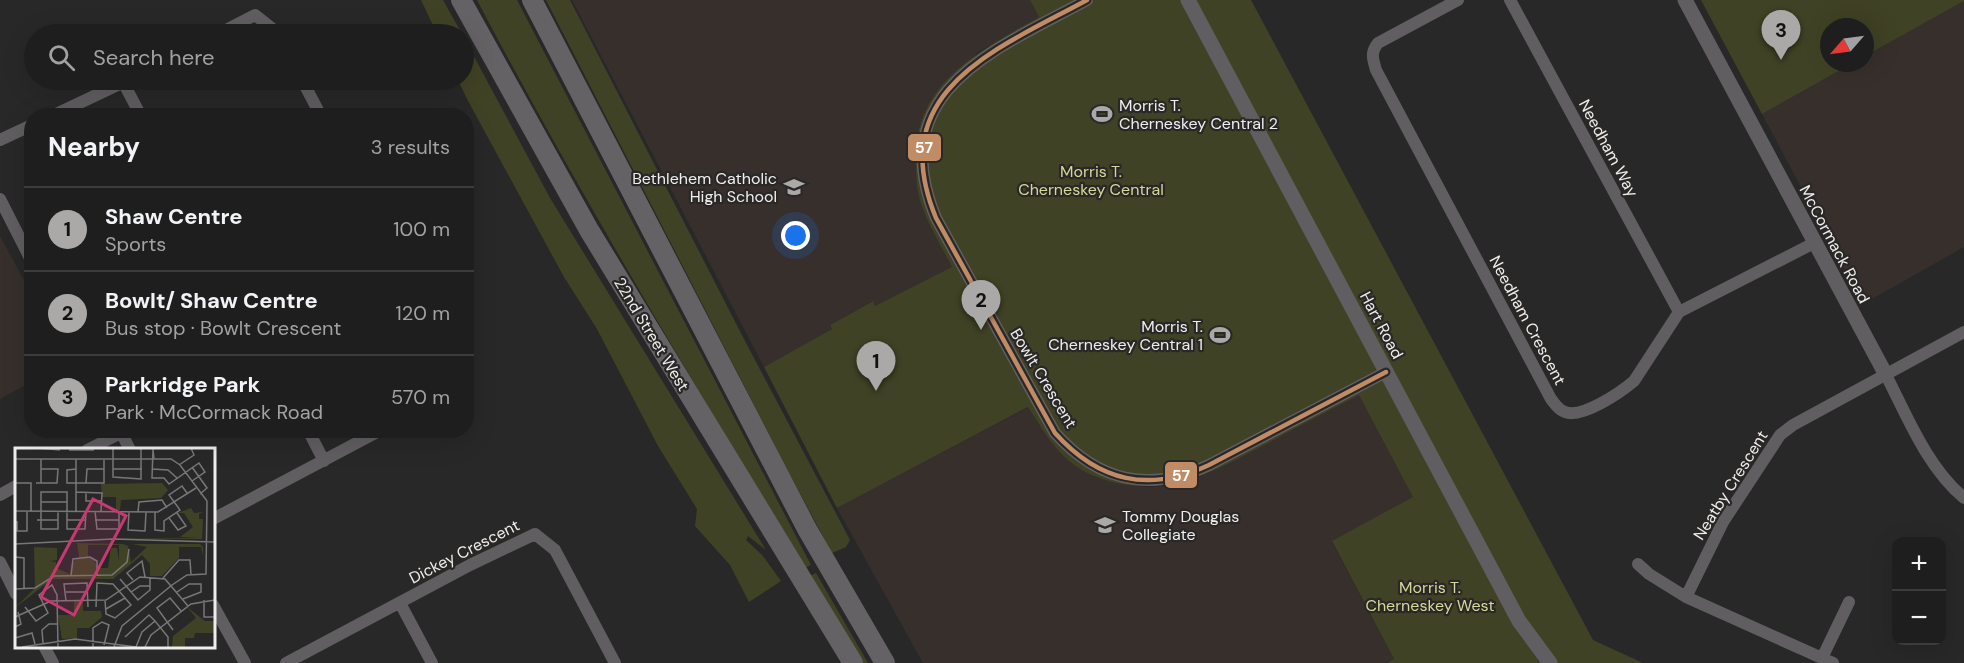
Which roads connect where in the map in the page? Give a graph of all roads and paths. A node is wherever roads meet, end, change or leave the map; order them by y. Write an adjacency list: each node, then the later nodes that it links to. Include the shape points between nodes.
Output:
1 (460, 0): 10 (highway, 22nd Street West)
2 (532, 0): 51 (highway, via 807,529)
3 (1088, 0): 25 (street, Bowlt Crescent, via 991,52 963,73 934,110 923,151 924,179 936,218 1055,433 1077,456 1105,472 1136,479 1166,479 1202,468)
4 (1188, 0): 25 (street, Hart Road)
5 (1458, 0): 23 (street, Needham Crescent, via 1378,43 1371,55 1558,408 1566,413 1585,411 1634,381)
6 (1510, 0): 23 (street, Needham Way)
7 (1685, 0): 21 (street, McCormack Road)
8 (237, 24): 9 (street, via 255,15)
9 (266, 24)
10 (473, 24)
11 (474, 25): 50 (highway, 22nd Street West, via 589,230)
12 (107, 90): 15 (street)
13 (130, 90): 16 (street)
14 (307, 90): 17 (street)
15 (69, 108)
16 (138, 108)
17 (317, 108)
18 (24, 129): 19 (street)
19 (0, 140)
20 (0, 199): 22 (street)
21 (1814, 243): 23 (street, Needham Crescent); 26 (street, McCormack Road)
22 (24, 246)
23 (1679, 312)
24 (1964, 332): 26 (street, Neatby Crescent)
25 (1386, 372): 52 (street, Hart Road, via 1519,621)
26 (1886, 375): 34 (street, McCormack Road, via 1921,444); 39 (street, Neatby Crescent, via 1780,435 1723,522)
27 (110, 438): 30 (street)
28 (312, 438): 31 (street)
29 (366, 438): 31 (street)
30 (91, 448)
31 (324, 461): 35 (street)
32 (15, 487): 33 (street)
33 (0, 495)
34 (1964, 498)
35 (214, 518)
36 (0, 562): 38 (street)
37 (1638, 564): 39 (street)
38 (15, 592)
39 (1686, 597): 44 (street)
40 (1849, 602): 44 (street)
41 (400, 603): 47 (street, Dickey Crescent); 48 (street, Dickey Crescent); 49 (street, Dickey Crescent, via 535,534 555,550)
42 (214, 607): 46 (street)
43 (45, 648): 45 (street)
44 (1827, 661)
45 (53, 663)
46 (244, 663)
47 (286, 663)
48 (432, 663)
49 (615, 663)
50 (853, 663)
51 (885, 663)
52 (1550, 663)

